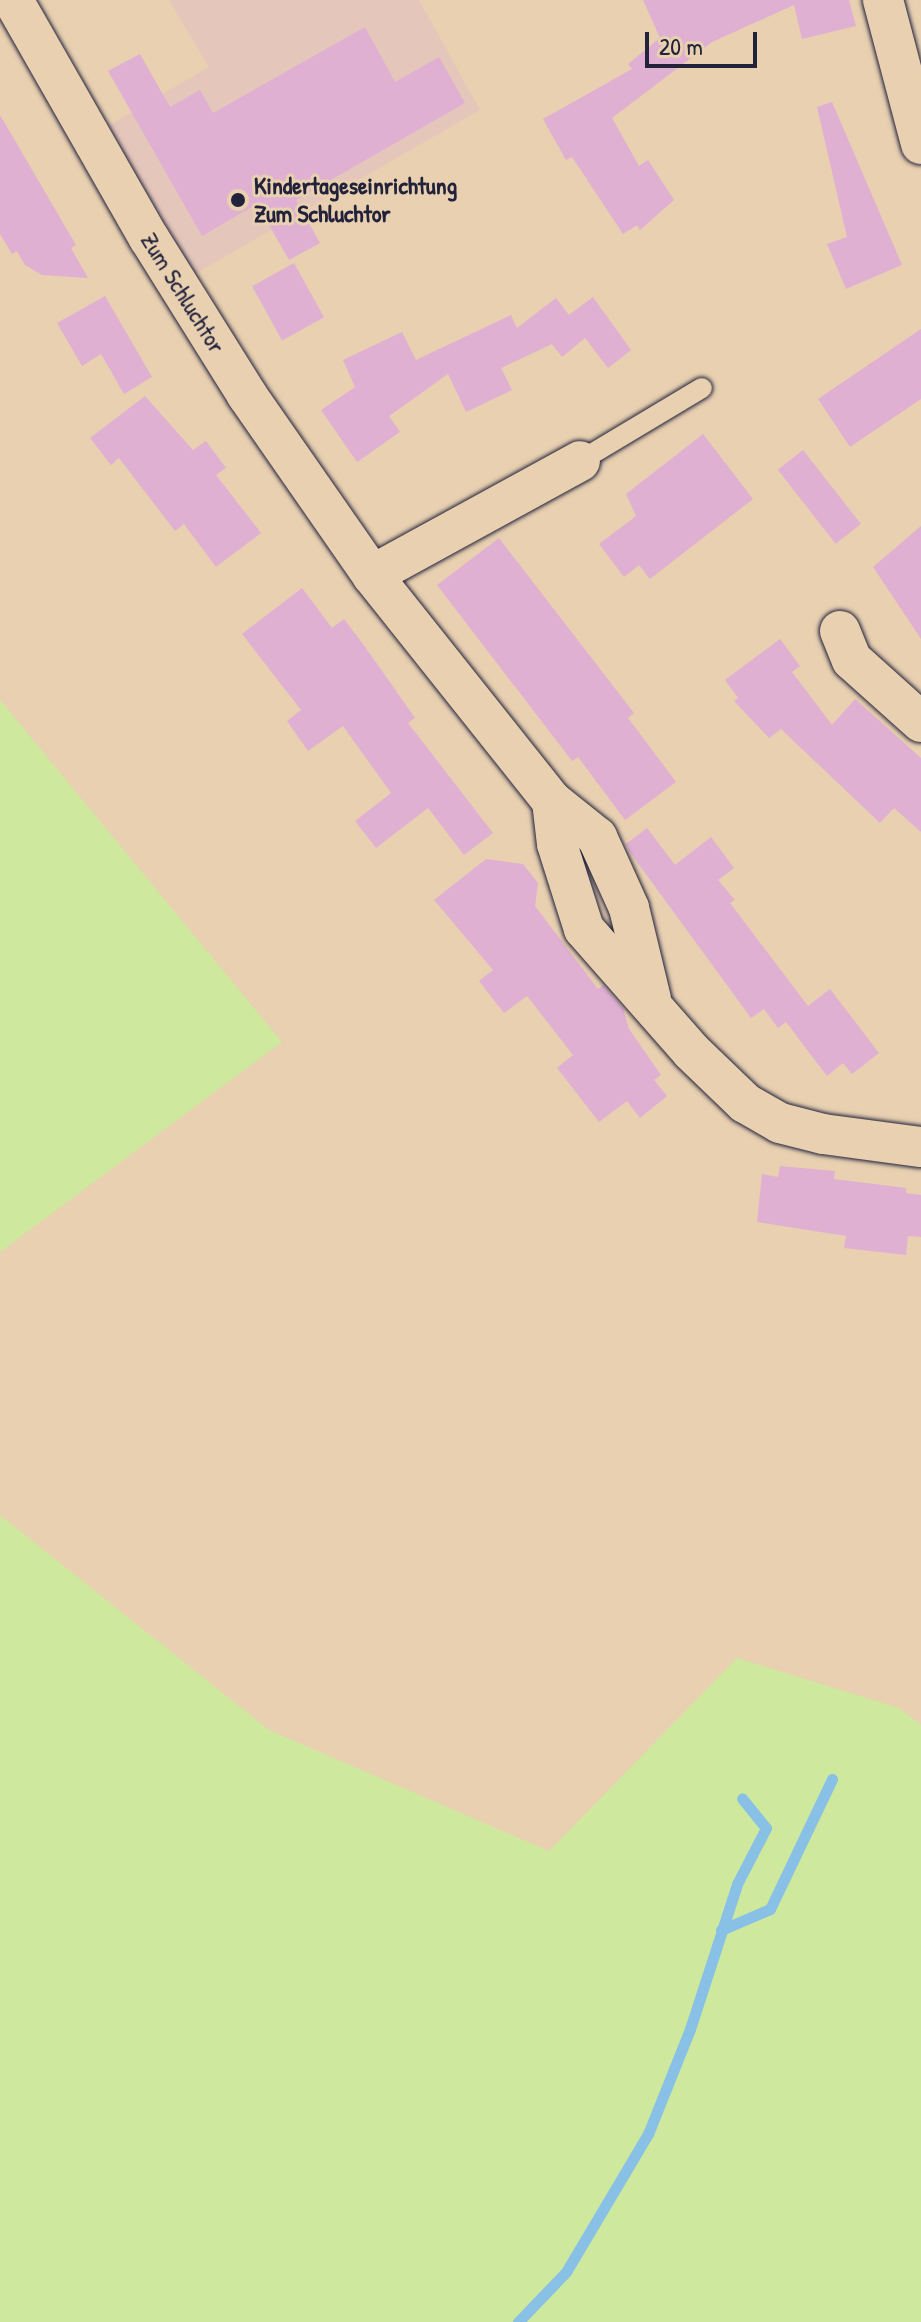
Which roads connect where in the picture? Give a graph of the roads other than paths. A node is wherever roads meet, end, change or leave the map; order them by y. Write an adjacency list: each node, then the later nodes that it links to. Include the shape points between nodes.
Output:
1 (13, 0): 6 (street, Zum Schluchtor, via 230,369)
2 (883, 0): 3 (street)
3 (921, 144)
4 (702, 388): 5 (lane)
5 (580, 461): 6 (street)
6 (372, 575): 9 (street, Zum Schluchtor, via 552,801 597,837 629,908 651,999 691,1051 745,1103 780,1123)
7 (840, 631): 8 (street, via 852,660)
8 (921, 722)
9 (921, 1147)

